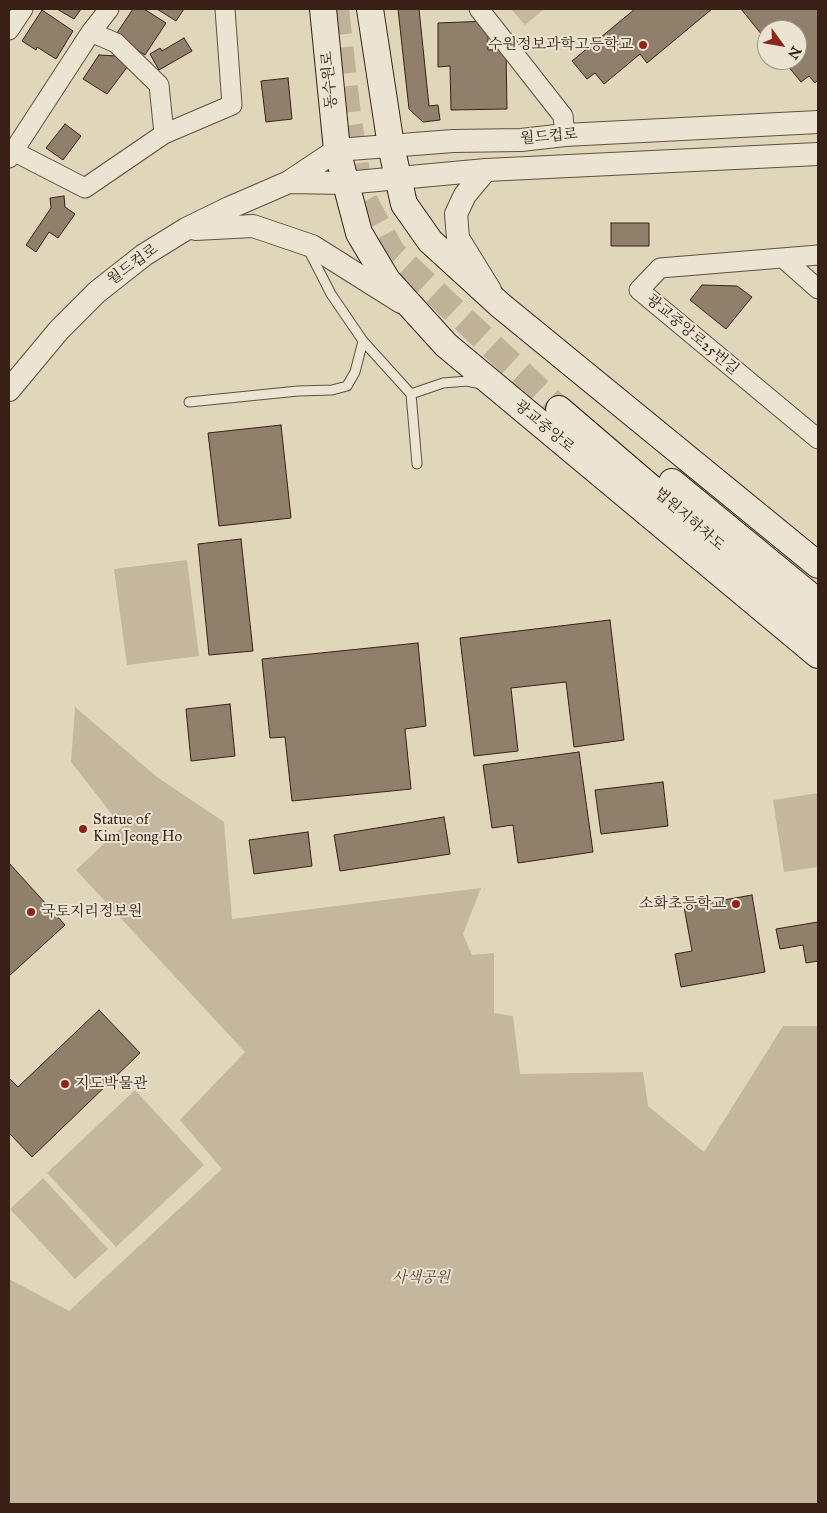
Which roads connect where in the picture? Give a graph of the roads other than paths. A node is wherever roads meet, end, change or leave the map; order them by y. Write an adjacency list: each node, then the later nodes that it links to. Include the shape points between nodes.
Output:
1 (23, 9): 7 (street)
2 (110, 9): 8 (street)
3 (225, 9): 10 (street, via 232,105)
4 (323, 9): 13 (main road, 동수원로)
5 (370, 9): 12 (main road)
6 (479, 9): 11 (street, via 563,116)
7 (9, 30)
8 (91, 32): 10 (street, via 116,43 159,85); 14 (street)
9 (818, 122): 11 (street, 월드컵로)
10 (164, 134): 14 (street, via 85,188)
11 (565, 135): 12 (street, 월드컵로)
12 (391, 146): 13 (street, 월드컵로); 17 (main road)
13 (336, 150): 18 (street, 월드컵로); 19 (main road, 광교중앙로)
14 (11, 154)
15 (818, 154): 16 (street, 월드컵로)
16 (486, 170): 17 (street, 월드컵로); 25 (street, via 465,194 456,214 458,238)
17 (398, 178): 19 (street, 월드컵로); 25 (main road, via 404,204 430,241)
18 (289, 182): 19 (street, 월드컵로); 20 (street, 월드컵로)
19 (345, 183): 26 (main road, 광교중앙로, via 359,233 387,280)
20 (186, 229): 21 (street, via 253,226); 29 (street, 월드컵로, via 144,255 97,292 59,330)
21 (302, 242): 26 (street); 27 (lane, via 314,257 331,294)
22 (818, 254): 23 (street, 광교중앙로25번길)
23 (783, 258): 24 (street); 32 (street, 광교중앙로25번길, via 660,268 639,290)
24 (818, 289)
25 (500, 305): 34 (main road)
26 (414, 309): 28 (main road, 광교중앙로, via 446,345)
27 (363, 341): 30 (lane); 31 (lane, via 355,372 347,386)
28 (498, 388): 30 (lane, via 467,381 443,383); 37 (main road, 광교중앙로)
29 (9, 390)
30 (411, 394): 33 (lane)
31 (189, 402)
32 (818, 440)
33 (417, 464)
34 (818, 565)
35 (818, 602): 36 (main road, 법원지하차도, via 565,404)
36 (818, 631)
37 (818, 655)

